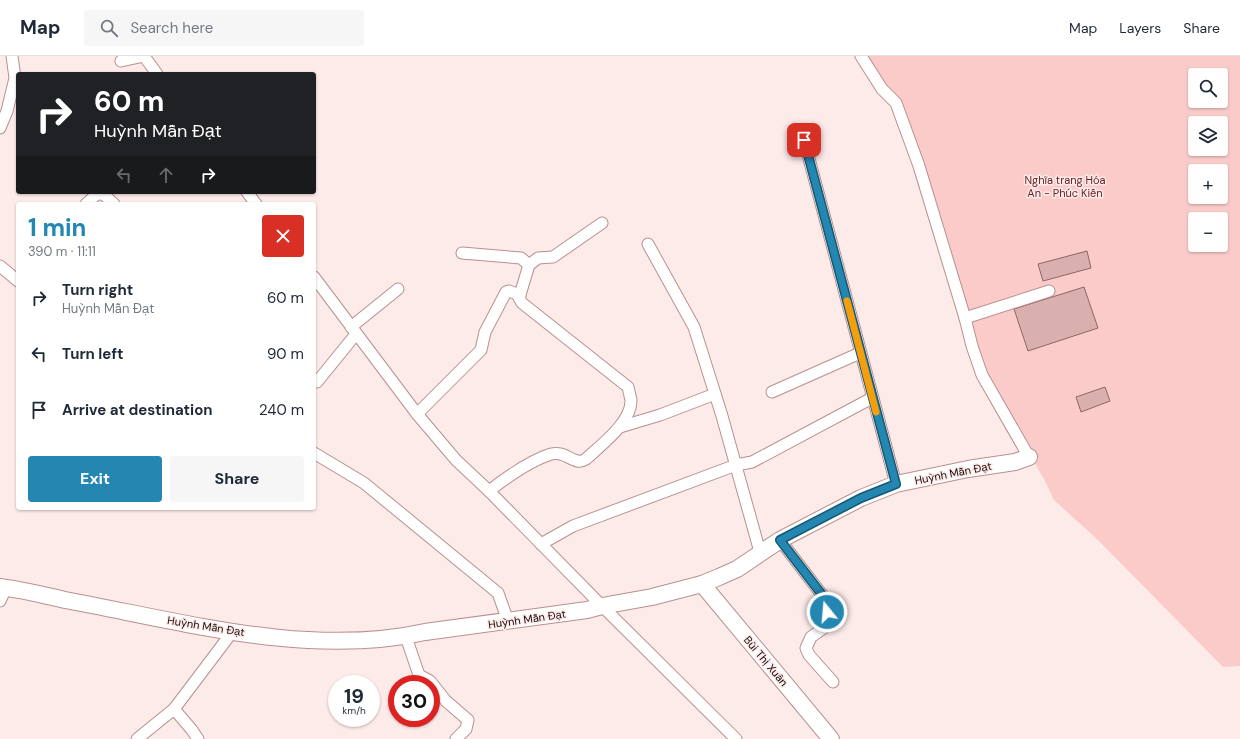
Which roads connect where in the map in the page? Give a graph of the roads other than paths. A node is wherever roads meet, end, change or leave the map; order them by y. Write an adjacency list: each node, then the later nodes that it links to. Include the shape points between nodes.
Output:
1 (12, 56): 6 (street, via 15,78)
2 (144, 56): 4 (street); 5 (street)
3 (860, 56): 22 (street, via 882,89 896,103 919,166)
4 (121, 61)
5 (156, 72)
6 (0, 128)
7 (804, 140): 24 (street)
8 (99, 194): 10 (street)
9 (103, 194): 11 (street)
10 (88, 202)
11 (112, 202)
12 (602, 223): 15 (street, via 553,258 538,258)
13 (648, 244): 27 (street, via 694,327)
14 (462, 253): 15 (street, via 521,258)
15 (528, 265): 21 (street)
16 (0, 266): 17 (street)
17 (16, 278)
18 (316, 280): 23 (street)
19 (398, 289): 23 (street)
20 (1049, 291): 22 (street)
21 (520, 295): 29 (street, via 506,292 485,332 481,350); 30 (street, via 522,303 628,387 630,404)
22 (965, 318): 32 (street, via 982,375)
23 (354, 330): 25 (street); 29 (street)
24 (860, 353): 26 (street); 28 (street)
25 (317, 382)
26 (772, 392)
27 (715, 394): 30 (street); 33 (street)
28 (872, 398): 33 (street, via 752,462); 34 (street)
29 (417, 414): 35 (street, via 456,460)
30 (620, 427): 35 (street, via 581,462 562,453 552,454 521,469)
31 (316, 453): 42 (street, via 364,483 498,593)
32 (1029, 457): 34 (main road, Huỳnh Mẫn Đạt, via 1015,462)
33 (736, 465): 37 (street, via 573,526); 38 (street)
34 (896, 484): 36 (main road, Huỳnh Mẫn Đạt, via 861,498)
35 (489, 491): 37 (street)
36 (780, 540): 38 (main road, Huỳnh Mẫn Đạt); 45 (street, via 826,600 828,625 811,637 806,648 809,655)
37 (541, 544): 41 (street)
38 (760, 552): 39 (main road, Huỳnh Mẫn Đạt, via 736,569)
39 (702, 584): 41 (main road, Huỳnh Mẫn Đạt); 51 (main road, Bùi Thị Xuân)
40 (2, 592): 43 (main road, Huỳnh Mẫn Đạt)
41 (602, 606): 42 (main road, Huỳnh Mẫn Đạt); 50 (street)
42 (508, 621): 44 (main road, Huỳnh Mẫn Đạt, via 424,632)
43 (232, 632): 44 (main road, Huỳnh Mẫn Đạt, via 304,640 359,642); 46 (street)
44 (406, 637): 49 (street, via 419,674 430,681 446,701 468,720 466,729)
45 (833, 682)
46 (174, 709): 47 (street); 48 (street)
47 (137, 739)
48 (198, 739)
49 (456, 739)
50 (736, 739)
51 (831, 739)

